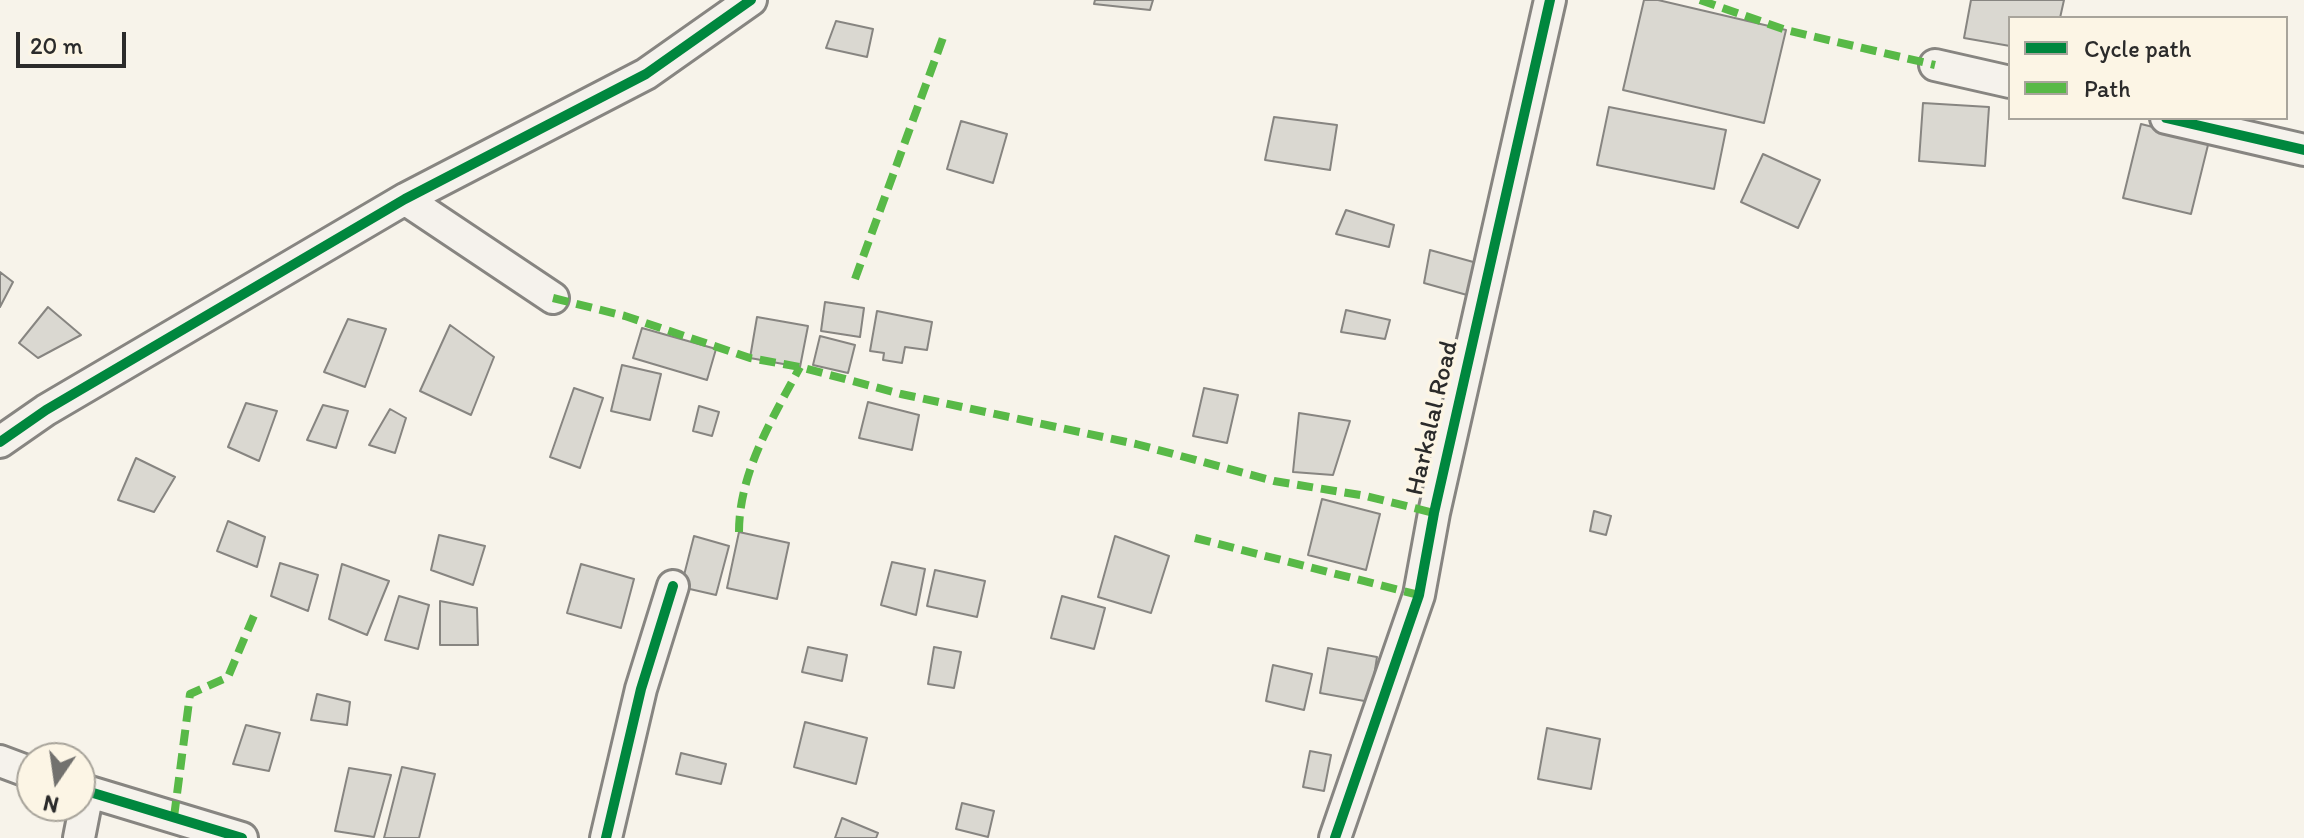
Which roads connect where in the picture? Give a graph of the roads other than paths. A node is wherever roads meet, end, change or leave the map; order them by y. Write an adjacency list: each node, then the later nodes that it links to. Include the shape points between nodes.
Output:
1 (751, 0): 7 (street, via 646,74)
2 (1550, 0): 14 (street, Harkalal Road, via 1419,595)
3 (1935, 65): 4 (street)
4 (2008, 82)
5 (2175, 120): 6 (street)
6 (2304, 150)
7 (405, 199): 8 (street); 9 (street)
8 (553, 298)
9 (0, 442)
10 (673, 586): 13 (street, via 641,689)
11 (96, 795): 12 (street)
12 (242, 838)
13 (606, 838)
14 (1335, 838)

